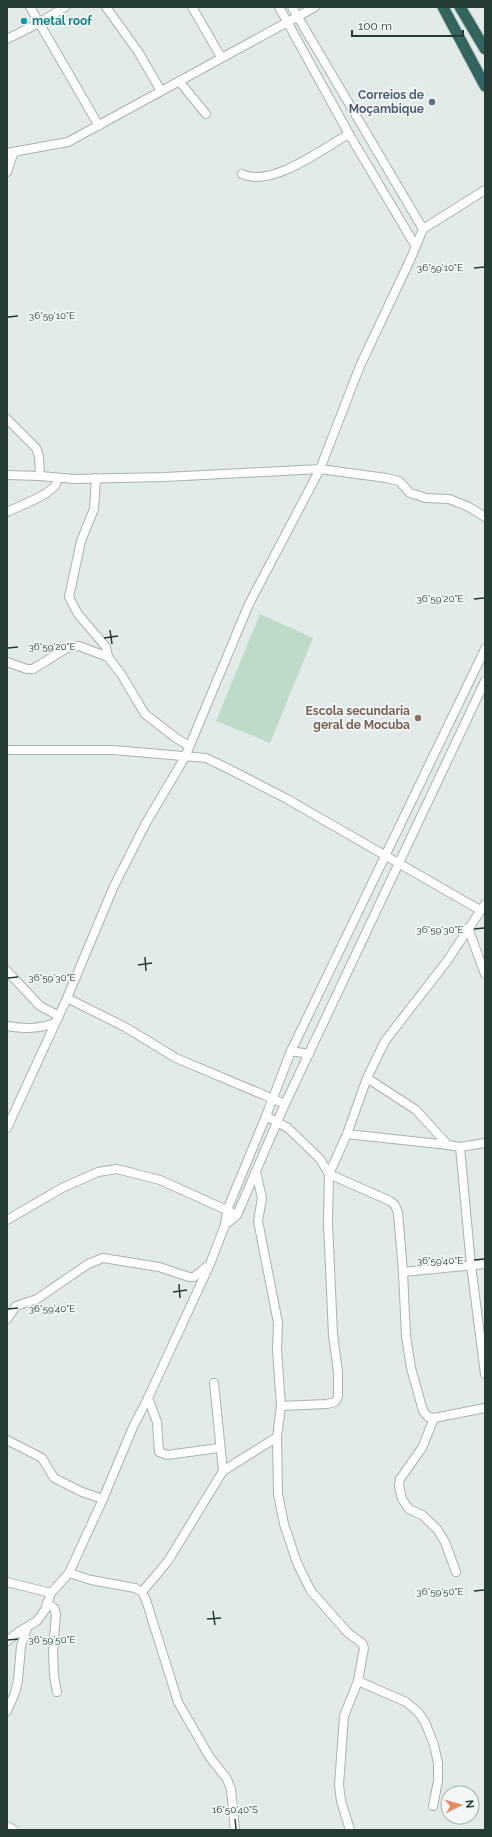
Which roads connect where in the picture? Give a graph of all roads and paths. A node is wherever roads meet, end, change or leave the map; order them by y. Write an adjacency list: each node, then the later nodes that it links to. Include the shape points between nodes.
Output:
1 (30, 7): 12 (street)
2 (65, 7): 12 (street)
3 (106, 7): 18 (street)
4 (192, 7): 15 (street)
5 (279, 7): 11 (street)
6 (292, 7): 10 (street)
7 (315, 7): 10 (street)
8 (443, 7): 17 (highway)
9 (460, 7): 14 (highway)
10 (297, 17): 11 (street); 26 (street)
11 (288, 23): 15 (street); 21 (street)
12 (39, 24): 13 (street); 20 (street)
13 (7, 39)
14 (485, 49)
15 (221, 57): 16 (street)
16 (179, 81): 18 (street); 19 (street)
17 (485, 86)
18 (162, 91): 20 (street)
19 (206, 114)
20 (99, 126): 22 (street, via 68,142)
21 (349, 134): 24 (street, via 282,172 255,178); 27 (street)
22 (11, 154): 23 (street)
23 (7, 172)
24 (242, 174)
25 (485, 190): 26 (street)
26 (423, 229): 27 (street)
27 (415, 245): 29 (street, via 412,258 360,366)
28 (7, 419): 31 (street, via 36,448)
29 (320, 469): 33 (street, via 204,476); 35 (street, via 399,481 410,493 426,498 449,499); 41 (street, via 249,604)
30 (7, 476): 31 (street)
31 (40, 476): 32 (street)
32 (57, 478): 33 (street); 34 (street, via 53,488)
33 (96, 478): 37 (street, via 94,509 81,541 69,597 78,614 106,647)
34 (7, 512)
35 (485, 517)
36 (485, 649): 39 (street)
37 (108, 657): 38 (street, via 79,646 67,648 33,669); 41 (street, via 145,714)
38 (7, 662)
39 (473, 675): 40 (street); 44 (street)
40 (485, 681): 45 (street)
41 (189, 746): 43 (street)
42 (7, 750): 43 (street, via 113,750)
43 (185, 757): 44 (street, via 206,758 229,769 287,799); 50 (street, via 146,823 114,886)
44 (384, 856): 45 (street); 53 (street)
45 (397, 864): 46 (street); 54 (street)
46 (483, 907): 47 (street)
47 (468, 928): 49 (street); 55 (street, via 446,962 385,1041)
48 (7, 971): 51 (street, via 40,1006)
49 (485, 974)
50 (67, 998): 51 (street); 56 (street, via 125,1027 176,1058)
51 (57, 1019): 52 (street, via 42,1027 29,1029); 60 (street)
52 (7, 1026)
53 (291, 1051): 54 (street); 56 (street)
54 (310, 1054): 57 (street)
55 (367, 1078): 61 (street); 63 (street, via 416,1110)
56 (272, 1099): 57 (street); 58 (street)
57 (285, 1104): 59 (street)
58 (266, 1116): 59 (street); 67 (street)
59 (278, 1122): 65 (street); 66 (street, via 288,1128 320,1159)
60 (7, 1128)
61 (347, 1134): 63 (street); 66 (street)
62 (485, 1143): 64 (street)
63 (448, 1145): 64 (street)
64 (460, 1147): 73 (street)
65 (256, 1172): 68 (street); 79 (street, via 262,1198 258,1220 278,1323)
66 (329, 1174): 74 (street, via 395,1205 398,1213); 79 (street, via 328,1231 338,1397 335,1402 327,1404)
67 (227, 1210): 68 (street); 69 (street, via 160,1180 117,1169 98,1172 62,1188); 70 (street)
68 (237, 1215): 70 (street)
69 (7, 1220)
70 (225, 1225): 71 (street)
71 (210, 1264): 75 (street, via 189,1277 159,1267 103,1258 88,1264 37,1299 16,1306); 78 (street)
72 (485, 1264): 73 (street)
73 (471, 1265): 74 (street); 76 (street)
74 (403, 1272): 81 (street, via 406,1336 411,1368 423,1411 428,1417)
75 (7, 1319)
76 (485, 1374)
77 (214, 1384): 84 (street)
78 (148, 1398): 84 (street, via 157,1422 159,1452 166,1455); 86 (street)
79 (281, 1406): 82 (street)
80 (485, 1408): 81 (street)
81 (434, 1418): 87 (street, via 422,1448 400,1479 399,1486 402,1499 409,1509 422,1515 437,1529 445,1542)
82 (277, 1437): 85 (street); 95 (street, via 278,1494 284,1524 297,1563 311,1591 348,1633 362,1643 364,1655)
83 (7, 1440): 86 (street, via 42,1458 54,1478)
84 (220, 1448): 85 (street)
85 (223, 1471): 90 (street, via 168,1561)
86 (102, 1499): 88 (street)
87 (456, 1572)
88 (69, 1573): 90 (street, via 135,1588); 91 (street)
89 (7, 1582): 91 (street)
90 (142, 1592): 101 (street, via 178,1702 231,1789)
91 (51, 1593): 92 (street)
92 (47, 1603): 93 (street, via 37,1621); 96 (street, via 54,1608 56,1614 53,1652)
93 (27, 1628): 94 (street); 97 (street, via 21,1646 15,1693)
94 (7, 1641)
95 (358, 1681): 98 (street, via 406,1702 425,1722 438,1763); 102 (street, via 344,1716 339,1785)
96 (57, 1692)
97 (7, 1711)
98 (434, 1806)
99 (7, 1826): 100 (street)
100 (14, 1830)
101 (235, 1830)
102 (350, 1830)

